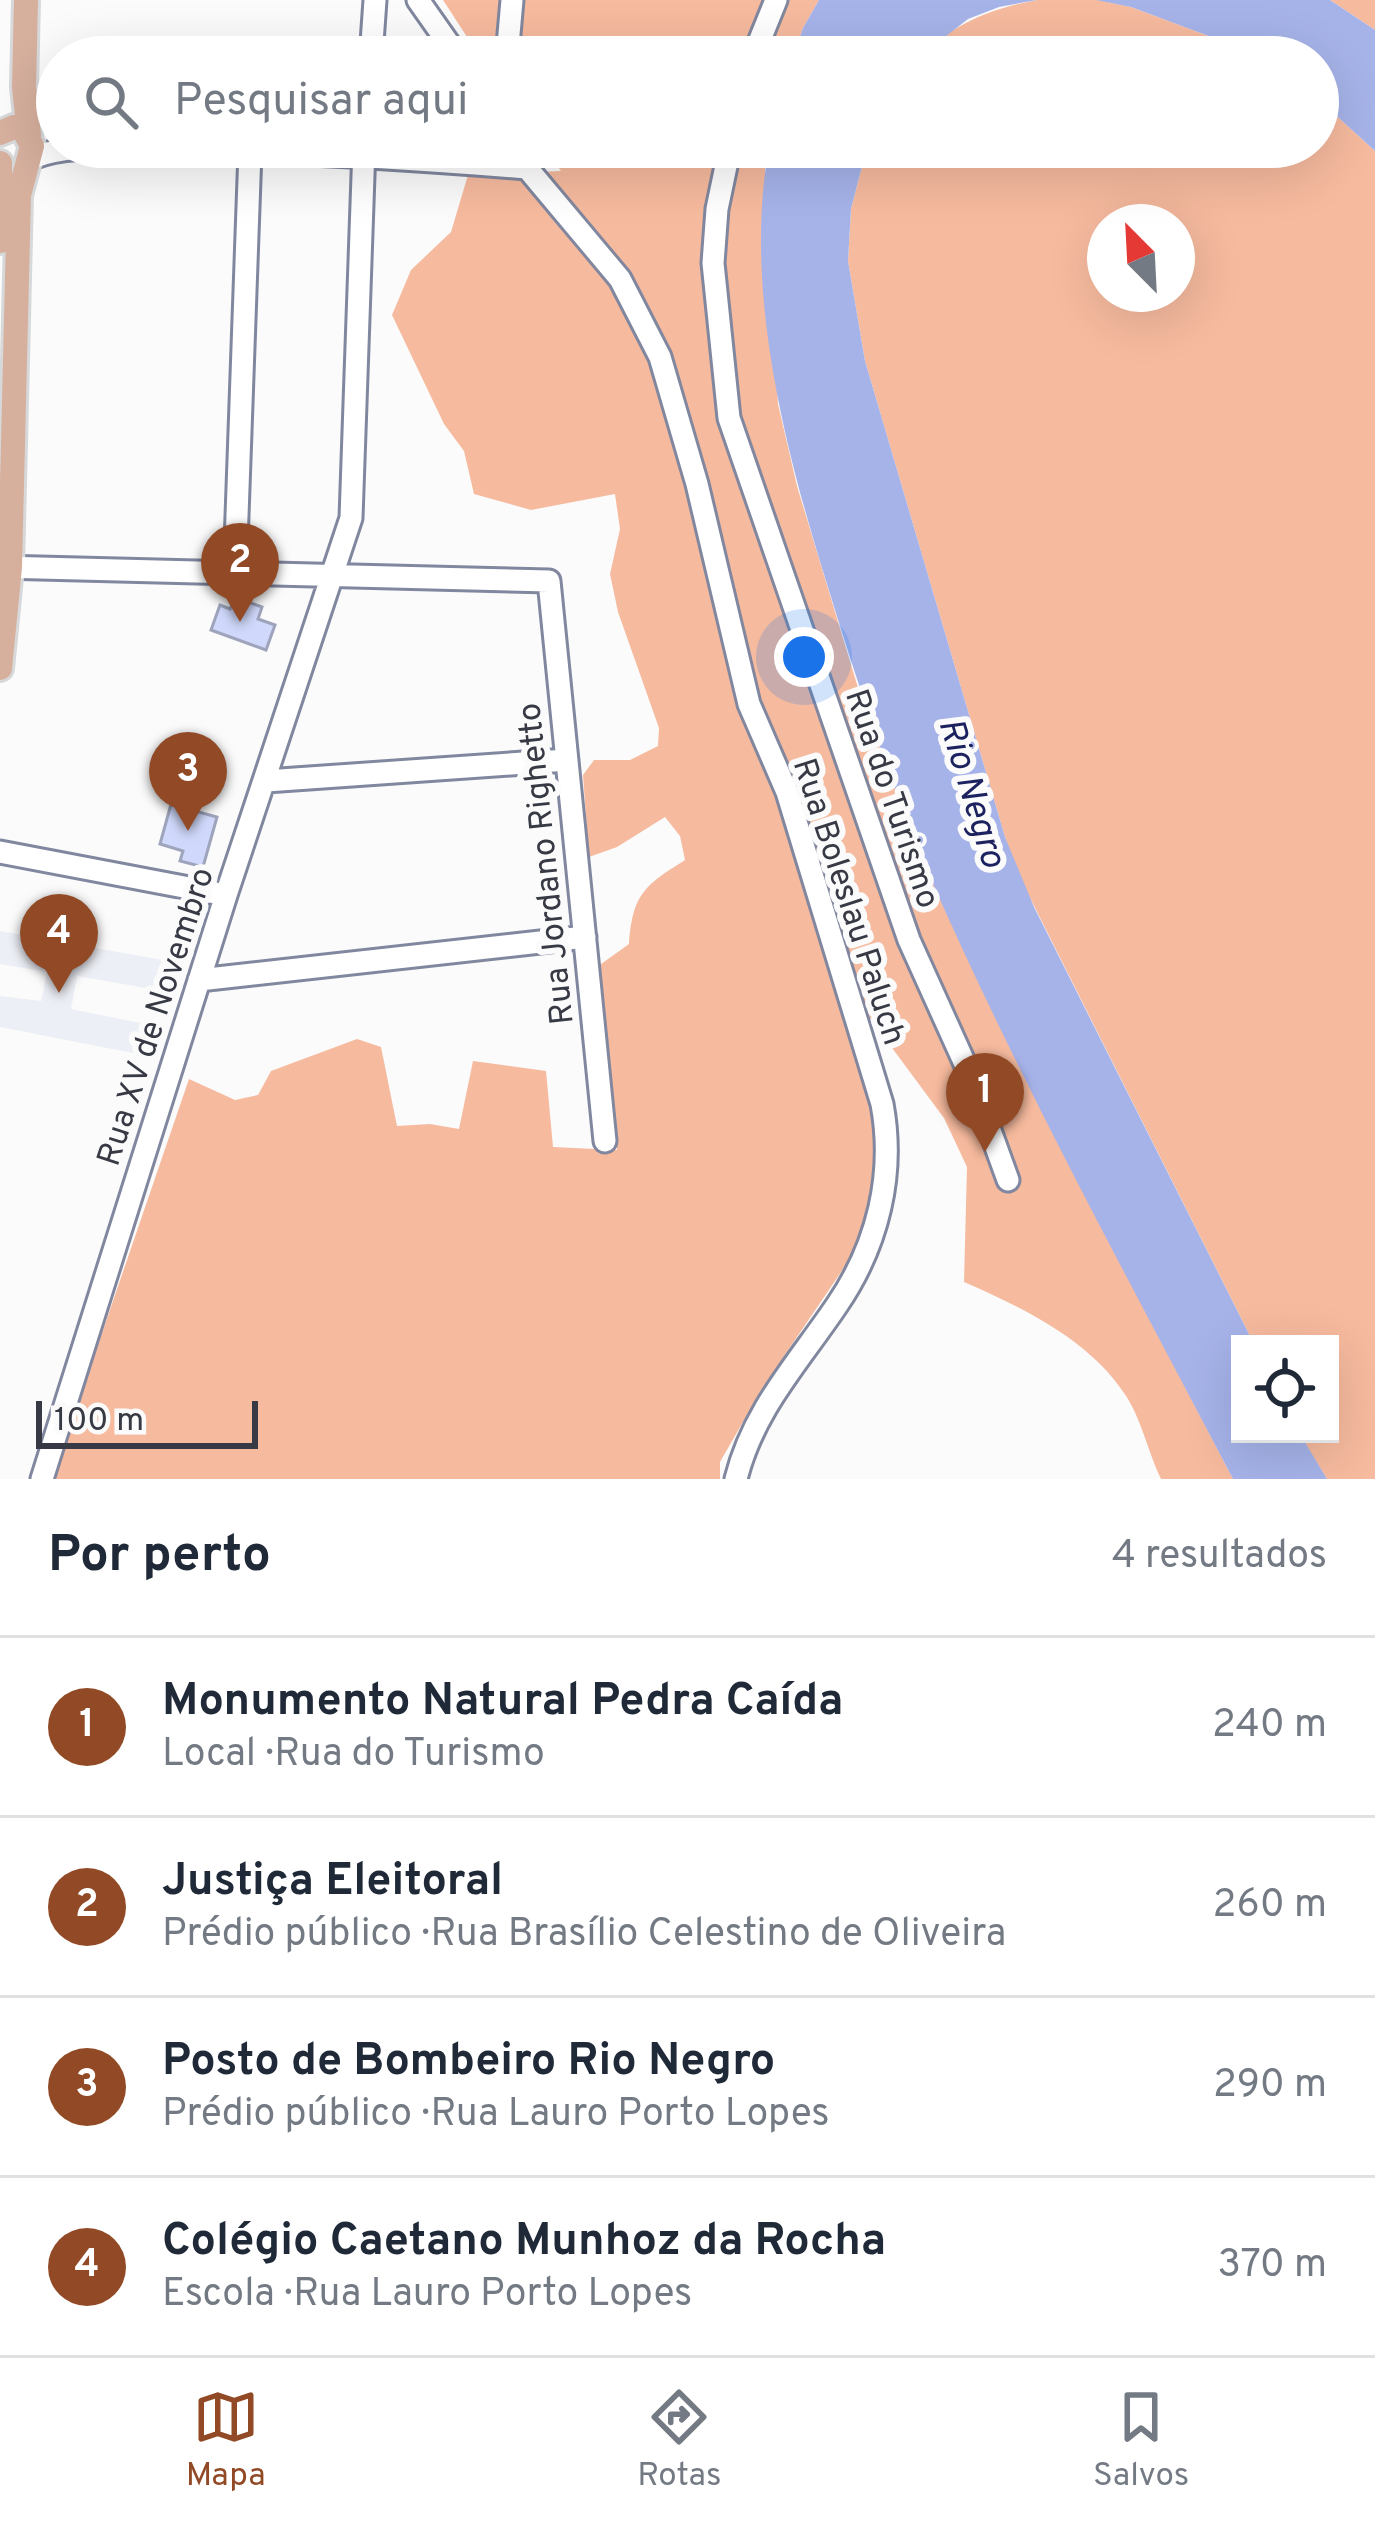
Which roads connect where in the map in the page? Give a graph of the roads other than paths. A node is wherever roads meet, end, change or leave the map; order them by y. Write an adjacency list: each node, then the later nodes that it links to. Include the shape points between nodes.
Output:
1 (10, 0): 11 (main road)
2 (26, 0): 11 (main road)
3 (375, 0): 7 (street)
4 (418, 0): 8 (street)
5 (512, 0): 9 (street)
6 (776, 0): 10 (street)
7 (372, 36)
8 (443, 36)
9 (509, 36)
10 (761, 36)
11 (16, 82): 12 (main road); 14 (main road)
12 (0, 131): 14 (main road, via 14,128)
13 (36, 151): 14 (street)
14 (30, 152): 15 (main road, via 14,169); 21 (main road, via 17,220)
15 (0, 163): 20 (main road)
16 (249, 168): 22 (street)
17 (363, 168): 23 (street, Rua XV de Novembro, via 351,518)
18 (531, 168): 34 (street, Rua Boleslau Paluch, via 620,279 660,357 748,704 787,792 889,1142 888,1178 860,1262 764,1404)
19 (726, 168): 32 (street, Rua do Turismo, via 713,262 729,418 909,940)
20 (0, 241)
21 (5, 567): 22 (street); 24 (main road)
22 (235, 572): 23 (street)
23 (334, 575): 25 (street, Rua Jordano Righetto, via 549,581); 26 (street, Rua XV de Novembro)
24 (0, 668)
25 (567, 760): 26 (street); 29 (street, Rua Jordano Righetto)
26 (266, 781): 28 (street, Rua XV de Novembro)
27 (0, 852): 28 (street)
28 (226, 895): 30 (street, Rua XV de Novembro)
29 (585, 937): 30 (street); 31 (street, Rua Jordano Righetto)
30 (199, 980): 33 (street, Rua XV de Novembro)
31 (605, 1141)
32 (1008, 1180)
33 (42, 1479)
34 (736, 1479)

